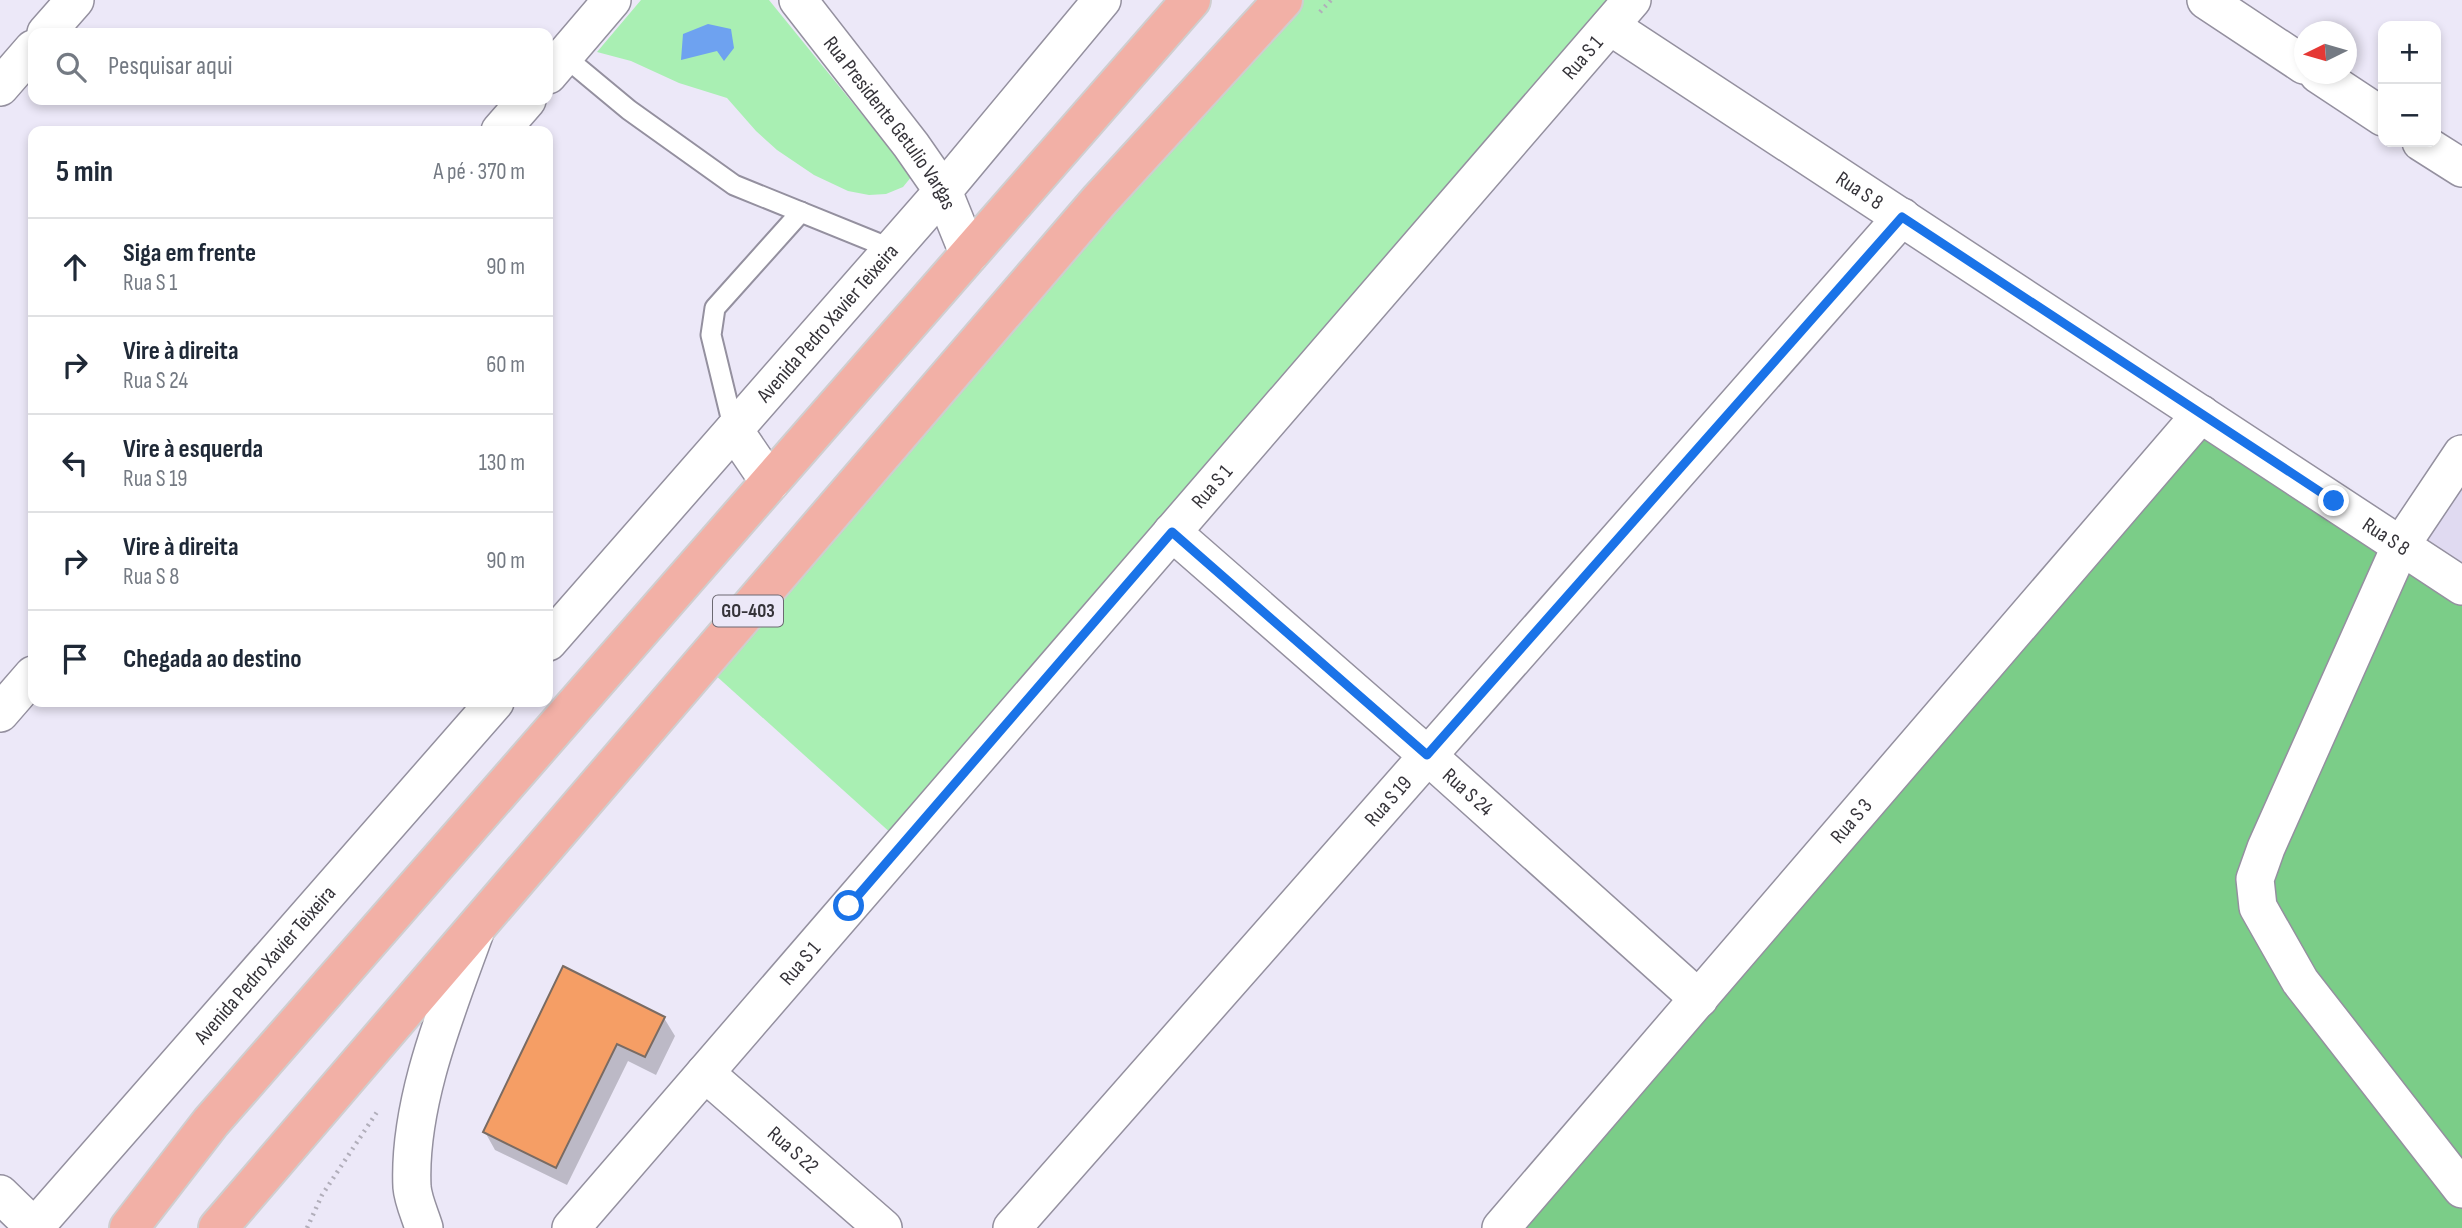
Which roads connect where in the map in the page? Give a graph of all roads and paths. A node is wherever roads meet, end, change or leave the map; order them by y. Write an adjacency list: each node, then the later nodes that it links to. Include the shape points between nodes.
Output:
1 (75, 0): 10 (street)
2 (612, 0): 13 (street)
3 (798, 0): 21 (street, Rua Presidente Getulio Vargas)
4 (1102, 0): 21 (street, Avenida Pedro Xavier Teixeira)
5 (1191, 0): 25 (main road, GO-403)
6 (1331, 0): 8 (path)
7 (2206, 0): 12 (street)
8 (1298, 10): 38 (main road, GO-403, via 1099,201)
9 (1621, 13): 23 (street, Rua S 8); 30 (street, Rua S 1)
10 (50, 28)
11 (28, 54): 15 (street)
12 (2294, 58)
13 (556, 66): 22 (lane, via 629,110 734,185)
14 (2333, 84): 17 (street)
15 (0, 87)
16 (523, 105): 18 (street)
17 (2378, 114)
18 (504, 126)
19 (2429, 147): 20 (street)
20 (2462, 169)
21 (943, 191): 24 (street, Avenida Pedro Xavier Teixeira); 25 (street, Rua Presidente Getulio Vargas)
22 (802, 212): 24 (lane); 27 (lane, via 715,308 710,335)
23 (1902, 217): 26 (street, Rua S 8); 37 (street, Rua S 19)
24 (892, 249): 27 (street, Avenida Pedro Xavier Teixeira)
25 (969, 256): 29 (main road, GO-403)
26 (2201, 414): 31 (street, Rua S 8); 39 (street, Rua S 3)
27 (734, 430): 29 (street); 33 (street, Avenida Pedro Xavier Teixeira)
28 (2462, 454): 31 (street)
29 (770, 483): 44 (main road, GO-403, via 211,1122)
30 (1172, 532): 37 (street, Rua S 24); 40 (street, Rua S 1)
31 (2400, 545): 32 (street, Rua S 8); 41 (street, via 2255,879 2258,907 2300,981)
32 (2462, 586)
33 (553, 636)
34 (28, 680): 36 (street)
35 (491, 707): 43 (street, Avenida Pedro Xavier Teixeira)
36 (0, 713)
37 (1427, 755): 39 (street, Rua S 24); 49 (street, Rua S 19)
38 (477, 927): 45 (main road, GO-403); 46 (street, via 431,1058 413,1145 412,1190)
39 (1699, 999): 50 (street, Rua S 3)
40 (705, 1073): 47 (street, Rua S 1); 48 (street, Rua S 22)
41 (2462, 1189)
42 (0, 1194): 43 (street)
43 (34, 1228)
44 (129, 1228)
45 (218, 1228)
46 (424, 1228)
47 (571, 1228)
48 (883, 1228)
49 (1012, 1228)
50 (1501, 1228)

